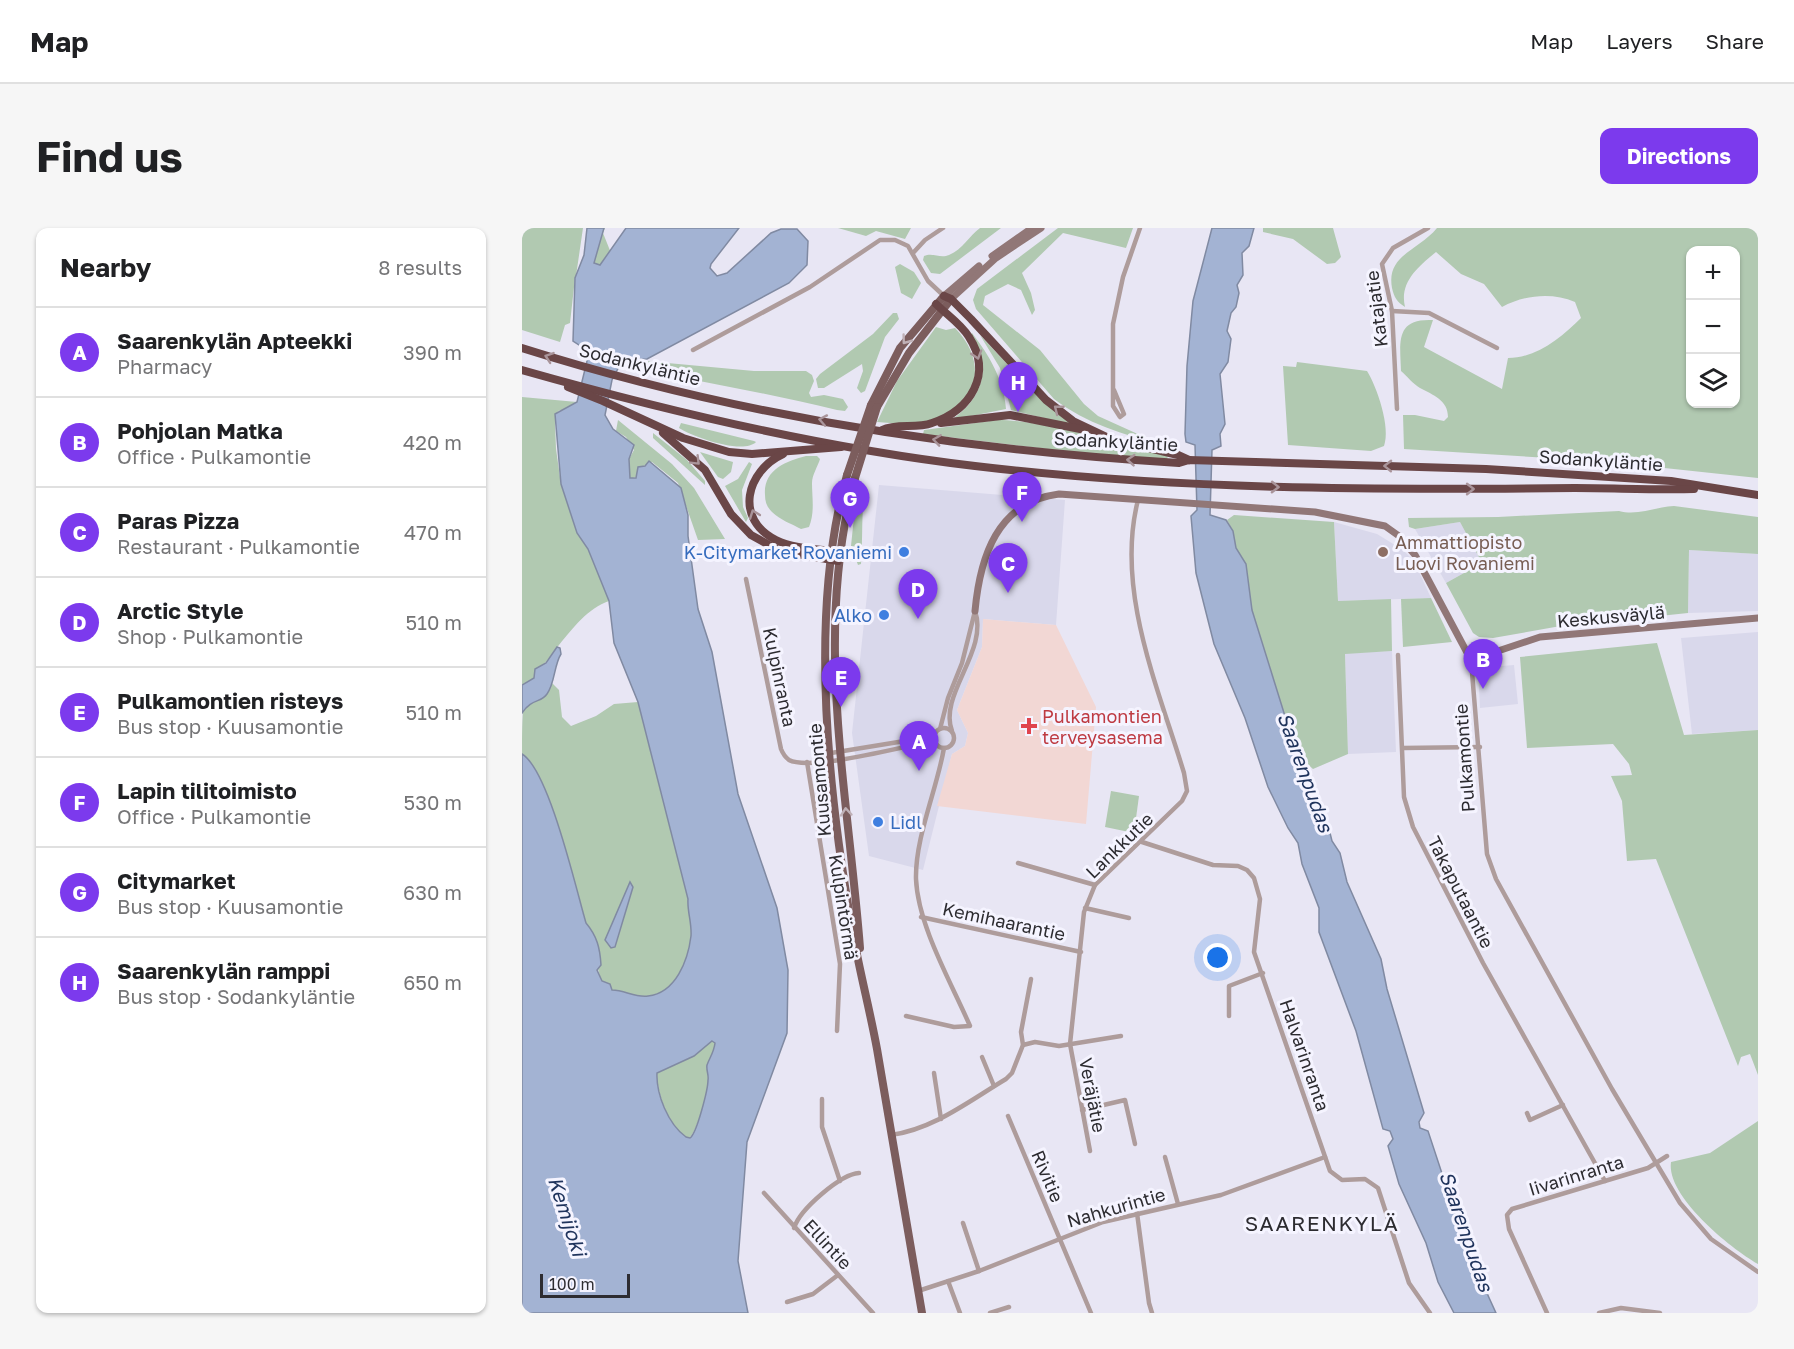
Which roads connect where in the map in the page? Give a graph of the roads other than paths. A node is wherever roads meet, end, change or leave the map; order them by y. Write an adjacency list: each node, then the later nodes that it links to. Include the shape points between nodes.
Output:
1 (944, 228): 6 (street)
2 (1032, 228): 7 (street, via 995,254)
3 (1041, 228): 7 (street, via 996,258)
4 (1140, 228): 15 (street, via 1114,316)
5 (1428, 228): 9 (street, Katajatie, via 1393,248 1382,264)
6 (913, 253): 7 (street, via 928,281); 12 (street, via 899,242 877,241 810,287)
7 (948, 298): 8 (main road, Kuusamontie); 19 (highway, one-way to 7, via 1046,400)
8 (939, 307): 17 (highway, one-way to 17, via 973,344 980,371 966,404); 27 (main road, Kuusamontie, bridge, via 900,348 874,406 851,476)
9 (1392, 311): 11 (street, via 1429,313); 16 (street, Katajatie)
10 (522, 348): 20 (highway, Sodankyläntie, one-way to 10, via 627,379)
11 (1497, 348)
12 (693, 350)
13 (522, 370): 14 (highway, Sodankyläntie)
14 (575, 388): 18 (highway); 21 (highway, Sodankyläntie)
15 (1114, 390): 15 (street, via 1124,407 1120,417 1113,406)
16 (1397, 409)
17 (932, 423): 19 (highway, via 1010,416); 20 (highway)
18 (651, 424): 22 (highway, via 729,452); 27 (highway, one-way to 27, via 696,460 731,514 751,535 780,550)
19 (1088, 430): 23 (highway)
20 (880, 431): 23 (highway, Sodankyläntie, one-way to 20, via 1179,463 1071,456)
21 (844, 445): 22 (highway, via 837,449); 24 (highway, Sodankyläntie, one-way to 24, via 1007,470 1189,484 1386,490)
22 (790, 451): 27 (highway, one-way to 22, via 776,540 753,517 749,500 757,474 772,459)
23 (1189, 460): 24 (highway, Sodankyläntie, one-way to 23, via 1671,481 1486,469)
24 (1718, 489): 25 (highway, Sodankyläntie)
25 (1758, 495)
26 (1138, 500): 29 (street, Pulkamontie, via 1059,494 1028,503 1010,518 985,552); 32 (street, Pulkamontie, via 1315,512 1385,526 1415,555); 45 (street, Lankkutie, via 1132,566 1136,609 1187,785 1177,808)
27 (835, 556): 39 (main road, Kuusamontie, via 835,692); 40 (main road, Kuusamontie, via 826,653)
28 (746, 579): 43 (street, Kulpinranta, via 781,749 791,761)
29 (975, 611): 33 (street, Pulkamontie); 34 (street, Pulkamontie, via 973,649 950,711)
30 (1758, 618): 32 (street, Keskusväylä, via 1540,638)
31 (1398, 655): 38 (street, Takaputaantie)
32 (1471, 660): 36 (street, Pulkamontie)
33 (938, 731): 34 (street); 35 (street); 39 (street, via 900,743)
34 (952, 731): 37 (street, via 953,744)
35 (937, 745): 37 (street); 42 (street, via 924,743)
36 (1480, 747): 38 (street); 76 (street, Pulkamontie, via 1487,854 1496,879)
37 (944, 748): 49 (street, via 917,867)
38 (1403, 748): 65 (street, Takaputaantie, via 1404,797 1413,827)
39 (840, 751): 40 (street); 42 (main road, Kuusamontie)
40 (831, 753): 41 (street); 44 (main road, Kuusamontie)
41 (817, 761): 43 (street); 44 (street)
42 (842, 761): 44 (street); 53 (main road, Kuusamontie, one-way to 42)
43 (807, 762): 57 (street, Kulpintörmä, via 840,964)
44 (831, 763): 53 (main road, Kuusamontie, via 850,915)
45 (1142, 842): 47 (street, Lankkutie); 52 (street, Halvarinranta, via 1204,863 1247,870 1254,878 1260,899 1254,944)
46 (1018, 863): 47 (street)
47 (1095, 885): 48 (street, Lankkutie)
48 (1085, 908): 50 (street); 51 (street, Lankkutie)
49 (921, 917): 51 (street, Kemihaarantie); 55 (street, via 970,1026 954,1027)
50 (1129, 918)
51 (1081, 952): 59 (street, Lankkutie)
52 (1263, 973): 56 (street, via 1229,986); 75 (street, Halvarinranta)
53 (862, 976): 70 (main road, Kuusamontie)
54 (1031, 979): 60 (street, via 1021,1032)
55 (906, 1016)
56 (1229, 1016)
57 (837, 1031)
58 (1121, 1036): 59 (street)
59 (1070, 1044): 60 (street); 66 (street, Veräjätie)
60 (1023, 1045): 63 (street, via 1012,1073)
61 (982, 1057): 63 (street)
62 (934, 1073): 69 (street)
63 (994, 1086): 69 (street)
64 (822, 1099): 78 (street, via 822,1127)
65 (1563, 1105): 67 (street, via 1530,1120); 79 (street, Takaputaantie)
66 (1082, 1110): 71 (street, via 1125,1100); 72 (street, Veräjätie)
67 (1527, 1113)
68 (1008, 1116): 85 (street, Rivitie)
69 (941, 1119): 70 (street)
70 (891, 1135): 90 (main road, Kuusamontie)
71 (1135, 1144)
72 (1090, 1151)
73 (1667, 1156): 76 (street, Iivarinranta)
74 (1165, 1157): 81 (street)
75 (1325, 1157): 81 (street, Nahkurintie, via 1221,1195); 99 (street, Halvarinranta, via 1336,1177 1365,1179 1378,1188 1409,1283)
76 (1655, 1163): 79 (street, Iivarinranta); 87 (street, Pulkamontie, via 1690,1217 1712,1239)
77 (859, 1173): 78 (street, via 848,1173)
78 (840, 1181): 84 (street, via 803,1211)
79 (1605, 1181): 100 (street, Iivarinranta, via 1518,1206 1507,1215 1509,1230)
80 (764, 1193): 84 (street, Ellintie)
81 (1178, 1204): 82 (street, Nahkurintie)
82 (1137, 1213): 85 (street, Nahkurintie); 98 (street)
83 (963, 1223): 86 (street)
84 (794, 1228): 88 (street, Ellintie)
85 (1059, 1237): 86 (street, Nahkurintie); 97 (street, Rivitie)
86 (979, 1271): 89 (street, Nahkurintie)
87 (1758, 1272)
88 (838, 1275): 91 (street, via 813,1293); 93 (street, Ellintie)
89 (948, 1281): 90 (street, Nahkurintie); 95 (street)
90 (918, 1291): 94 (main road, Kuusamontie)
91 (788, 1302)
92 (1009, 1307): 96 (street)
93 (873, 1313)
94 (922, 1313)
95 (960, 1313)
96 (990, 1313)
97 (1091, 1313)
98 (1152, 1313)
99 (1430, 1313)
100 (1547, 1313)
101 (1599, 1313): 102 (street, via 1621,1308)
102 (1660, 1313)

